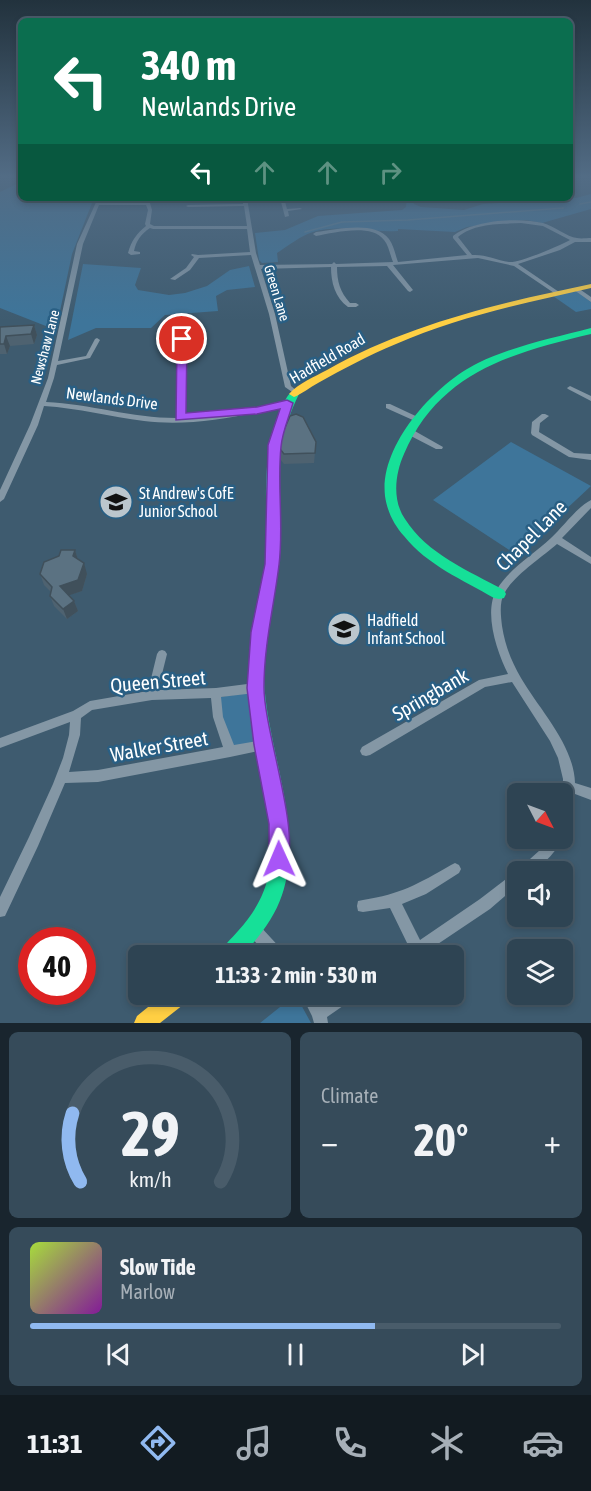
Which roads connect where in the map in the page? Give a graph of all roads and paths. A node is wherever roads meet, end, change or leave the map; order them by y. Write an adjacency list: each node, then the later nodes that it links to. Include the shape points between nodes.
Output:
1 (88, 226): 26 (street, Newshaw Lane, via 80,244)
2 (150, 226): 5 (street); 9 (street, via 132,245 131,253)
3 (491, 226): 11 (street, via 463,230 455,237)
4 (542, 226): 7 (street)
5 (249, 227): 10 (street, Green Lane)
6 (316, 234): 12 (street, via 353,230 377,233 386,240)
7 (574, 240): 8 (street); 14 (street)
8 (591, 240)
9 (138, 253)
10 (253, 254): 15 (street, Green Lane); 16 (street, via 195,256 188,269)
11 (470, 256): 12 (street); 14 (street)
12 (392, 263): 13 (street); 19 (street)
13 (334, 264): 15 (street); 22 (street, via 336,289 348,305)
14 (512, 264): 20 (street)
15 (257, 267): 28 (street, Green Lane, via 288,387)
16 (173, 279)
17 (591, 286): 18 (street, Hadfield Road)
18 (576, 289): 20 (street, Hadfield Road); 21 (street)
19 (410, 290)
20 (557, 293): 28 (street, Hadfield Road, via 422,329 382,345)
21 (591, 300)
22 (356, 305)
23 (591, 331): 35 (street, via 488,361 451,382)
24 (182, 339): 34 (street, Newlands Drive)
25 (98, 340): 26 (street, via 88,357)
26 (54, 364): 31 (street, Newshaw Lane)
27 (570, 388): 29 (street)
28 (295, 392): 30 (street, Hadfield Road)
29 (591, 399)
30 (287, 403): 34 (street, Newlands Drive, via 257,411); 48 (street, Hadfield Road, via 275,445 272,564 259,632)
31 (41, 404): 34 (street, Newlands Drive, via 70,405 148,419); 40 (street, Newshaw Lane)
32 (388, 406): 35 (street)
33 (545, 416): 38 (street, via 536,422 534,433 572,455)
34 (180, 417)
35 (418, 419): 36 (street)
36 (410, 432): 37 (street); 45 (street, via 395,457 389,480 390,501 399,520 430,553)
37 (439, 447)
38 (591, 458)
39 (0, 472): 40 (street)
40 (11, 472): 41 (street, Newshaw Lane)
41 (0, 499)
42 (591, 503): 43 (street, Chapel Lane)
43 (556, 539): 44 (street); 45 (street, Chapel Lane)
44 (591, 561)
45 (499, 594): 47 (street, Chapel Lane, via 496,619 500,640)
46 (162, 654): 50 (street)
47 (515, 676): 54 (street, Springbank, via 483,683); 57 (street, Chapel Lane, via 561,746)
48 (255, 688): 49 (street, Queen Street); 53 (street, Hadfield Road)
49 (216, 693): 50 (street, Queen Street); 55 (street, via 217,721)
50 (152, 696): 51 (street, Queen Street, via 90,706)
51 (76, 715): 52 (street, Queen Street); 56 (street, via 77,728)
52 (0, 743)
53 (263, 745): 55 (street, Walker Street); 67 (street, Hadfield Road, via 279,824 279,859 272,899)
54 (366, 751)
55 (230, 752): 56 (street, Walker Street, via 98,776)
56 (62, 777): 66 (street)
57 (569, 783)
58 (573, 788): 59 (street)
59 (591, 794)
60 (548, 849): 61 (street)
61 (536, 861)
62 (455, 869): 64 (street)
63 (507, 886): 71 (street)
64 (394, 902): 65 (street); 70 (street)
65 (363, 906)
66 (0, 911)
67 (254, 930): 68 (street, Hadfield Road); 69 (street)
68 (239, 945)
69 (268, 945)
70 (409, 945)
71 (423, 945)
72 (167, 1005): 75 (street)
73 (335, 1005): 74 (street)
74 (320, 1018)
75 (144, 1023)

